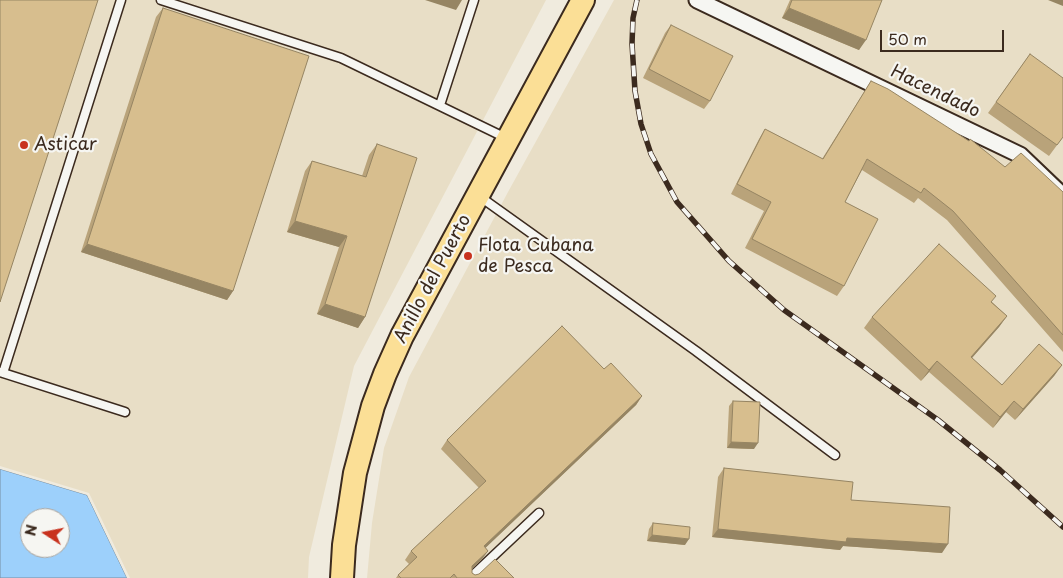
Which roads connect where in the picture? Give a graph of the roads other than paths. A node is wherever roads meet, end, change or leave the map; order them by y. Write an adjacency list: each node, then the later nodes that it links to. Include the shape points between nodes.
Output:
1 (121, 0): 10 (lane)
2 (161, 0): 6 (lane, via 341,58)
3 (474, 0): 6 (lane)
4 (583, 0): 7 (main road, Anillo del Puerto)
5 (697, 0): 9 (street, Hacendado, via 1020,155)
6 (440, 105): 7 (lane)
7 (508, 139): 8 (main road, Anillo del Puerto)
8 (478, 195): 12 (lane); 14 (main road, Anillo del Puerto, via 402,336 373,406 355,473)
9 (1063, 196)
10 (2, 373): 11 (lane)
11 (126, 412)
12 (835, 455)
13 (539, 513): 15 (lane)
14 (342, 578)
15 (470, 578)

